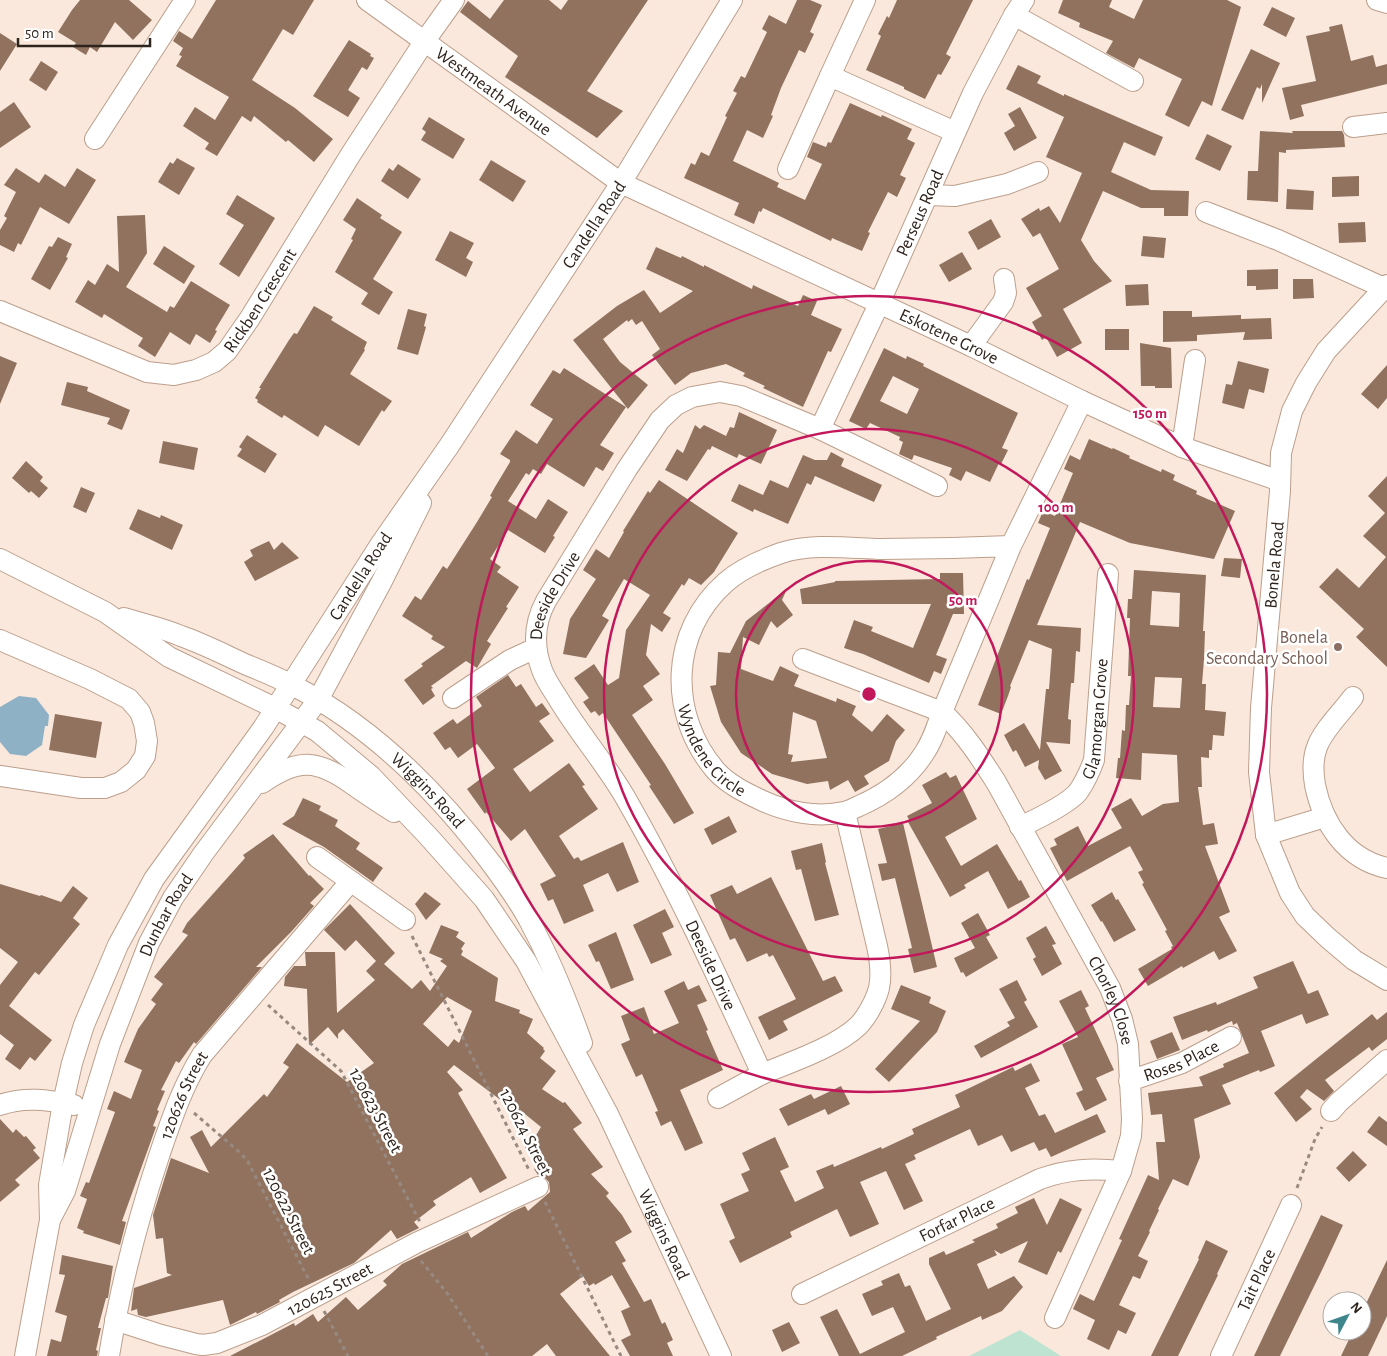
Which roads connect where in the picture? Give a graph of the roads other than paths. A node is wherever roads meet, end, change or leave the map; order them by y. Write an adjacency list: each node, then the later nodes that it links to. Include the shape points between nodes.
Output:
1 (185, 0): 15 (street)
2 (367, 0): 9 (street, Westmeath Avenue)
3 (454, 0): 9 (street, Rickben Crescent)
4 (732, 0): 18 (street, Candella Road)
5 (865, 0): 10 (street)
6 (1377, 0): 7 (street)
7 (1387, 4)
8 (1019, 7): 11 (street); 14 (street, Perseus Road)
9 (424, 42): 18 (street, Westmeath Avenue); 24 (street, Rickben Crescent, via 250,318 227,351 214,362 174,374 146,372)
10 (830, 76): 14 (street); 16 (street)
11 (1132, 81)
12 (1387, 124): 13 (street)
13 (1353, 127)
14 (955, 132): 19 (street, Perseus Road)
15 (95, 139)
16 (788, 169)
17 (1038, 172): 19 (street, via 1007,184 955,196)
18 (621, 183): 23 (street, Eskotene Grove); 29 (street, Candella Road)
19 (928, 195): 23 (street, Perseus Road)
20 (1206, 212): 22 (street)
21 (1004, 279): 25 (street, via 1006,293 1003,302)
22 (1385, 286): 31 (street, Bonela Road, via 1326,351 1306,383 1292,412 1281,453)
23 (879, 304): 25 (street, Eskotene Grove); 28 (street, Perseus Road)
24 (0, 311)
25 (971, 346): 27 (street, Eskotene Grove)
26 (1195, 360): 30 (street)
27 (1082, 402): 30 (street, Eskotene Grove); 33 (street, Wyndene Circle)
28 (820, 429): 32 (street, Deeside Drive); 38 (street, Deeside Drive, via 741,396 720,392 676,405 660,420 546,601 538,622)
29 (449, 446): 40 (street, Candella Road, via 382,542); 43 (street, Candella Road)
30 (1182, 447): 31 (street, Eskotene Grove)
31 (1280, 481): 52 (street, Bonela Road, via 1258,772)
32 (937, 486)
33 (1011, 546): 45 (street, Wyndene Circle); 49 (street, Wyndene Circle, via 937,550 813,547 784,552 750,565 726,582 693,624 685,648 682,694 689,725 716,771 745,793 774,806 810,814)
34 (0, 559): 36 (street, Wiggins Road)
35 (1108, 574): 51 (street, Glamorgan Grove, via 1094,760 1077,793)
36 (105, 612): 40 (street, Wiggins Road, via 181,635); 44 (street, Wiggins Road, via 169,657)
37 (0, 640): 47 (street, via 90,678 129,699 142,718 147,741 145,756 136,770 121,782 105,788 81,788)
38 (536, 648): 42 (street, via 510,660); 61 (street, Deeside Drive, via 549,683 616,782 655,849)
39 (803, 658): 45 (street)
40 (292, 685): 43 (street, Wiggins Road); 44 (street, Candella Road)
41 (1353, 697): 50 (street, via 1317,745 1314,757 1313,774)
42 (453, 698)
43 (318, 700): 46 (street, Candella Road); 68 (street, Wiggins Road, via 359,728 419,778 471,837 508,886 530,920 561,986)
44 (276, 708): 46 (street, Wiggins Road); 64 (street, Dunbar Road, via 154,879 136,911 84,1025)
45 (942, 712): 49 (street, Wyndene Circle, via 923,755 906,776 875,799); 51 (street, Chorley Close, via 958,726 978,753)
46 (302, 722): 48 (street, Dunbar Road); 53 (street, Wiggins Road, via 347,754)
47 (0, 776)
48 (252, 790): 53 (street, via 277,772 305,765 320,766 334,771); 66 (street, Dunbar Road, via 173,898 153,936 132,983)
49 (845, 812): 61 (street, via 877,946 881,968 879,989 859,1025 835,1042)
50 (1325, 817): 52 (street); 55 (street, via 1339,839 1361,857)
51 (1020, 827): 62 (street, Chorley Close, via 1110,988 1128,1044)
52 (1266, 835): 58 (street, Bonela Road, via 1290,893 1305,916 1354,960)
53 (428, 836): 68 (street, Wiggins Road, via 484,899 526,961)
54 (317, 857): 56 (street)
55 (1387, 868)
56 (351, 881): 57 (street); 75 (street, 120626 Street, via 202,1055 189,1076 149,1186 129,1254)
57 (405, 920)
58 (1387, 980)
59 (1231, 1037): 62 (street, Roses Place, via 1182,1063)
60 (1387, 1060): 67 (street)
61 (762, 1074): 63 (street)
62 (1129, 1081): 69 (street, Chorley Close, via 1131,1136)
63 (718, 1098)
64 (63, 1103): 65 (street, via 39,1099); 66 (street); 72 (street, Dunbar Road, via 49,1185)
65 (0, 1104)
66 (89, 1109): 72 (street, Dunbar Road, via 65,1191)
67 (1332, 1111)
68 (608, 1114): 78 (street, Wiggins Road)
69 (1120, 1171): 73 (street, Forfar Place, via 1078,1169 1040,1179); 74 (street, Chorley Close)
70 (538, 1187): 75 (street, 120625 Street, via 423,1240 262,1325 218,1342 203,1345)
71 (1291, 1205): 79 (street, Tait Place)
72 (50, 1220): 76 (street)
73 (802, 1294)
74 (1055, 1318)
75 (115, 1320): 77 (street, 120626 Street)
76 (25, 1356)
77 (108, 1356)
78 (721, 1356)
79 (1221, 1356)

